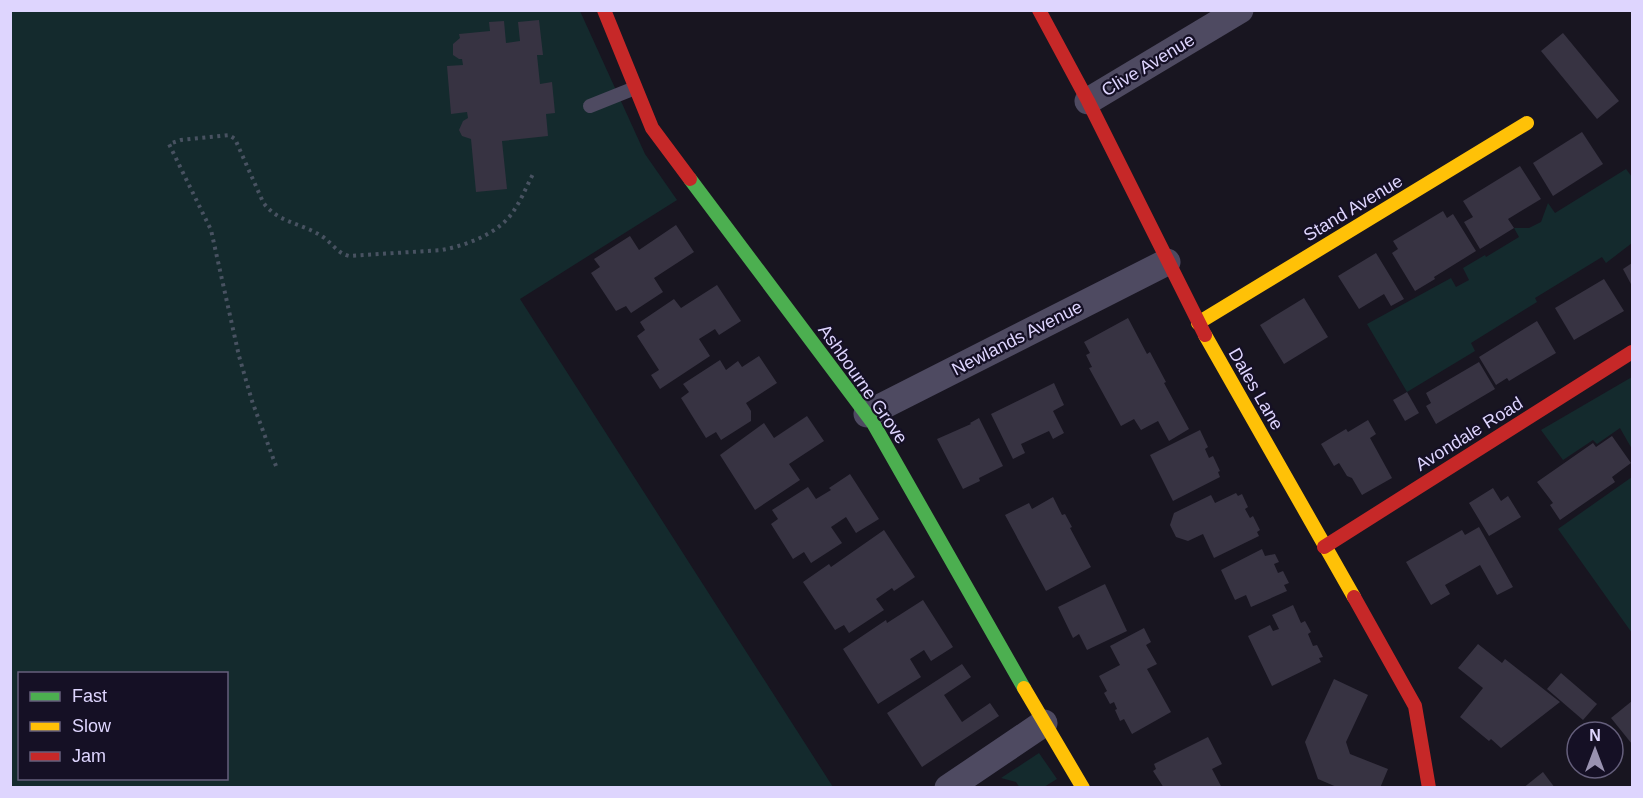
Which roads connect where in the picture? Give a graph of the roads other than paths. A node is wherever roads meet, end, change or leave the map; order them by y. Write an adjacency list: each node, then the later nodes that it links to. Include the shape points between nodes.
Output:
1 (604, 10): 4 (street, Ashbourne Grove)
2 (1039, 10): 5 (street, Dales Lane)
3 (1240, 10): 5 (street, Clive Avenue)
4 (635, 88): 6 (lane); 11 (street, Ashbourne Grove, via 651,128)
5 (1088, 101): 8 (street, Dales Lane)
6 (590, 106)
7 (1527, 123): 9 (street, Stand Avenue)
8 (1167, 262): 9 (street, Dales Lane); 11 (street, Newlands Avenue)
9 (1198, 323): 12 (street, Dales Lane)
10 (1632, 352): 12 (street, Avondale Road)
11 (867, 414): 13 (street, Ashbourne Grove)
12 (1324, 547): 16 (street, Dales Lane, via 1415,706)
13 (1044, 723): 14 (street); 15 (street, Ashbourne Grove)
14 (948, 788)
15 (1083, 788)
16 (1429, 788)

